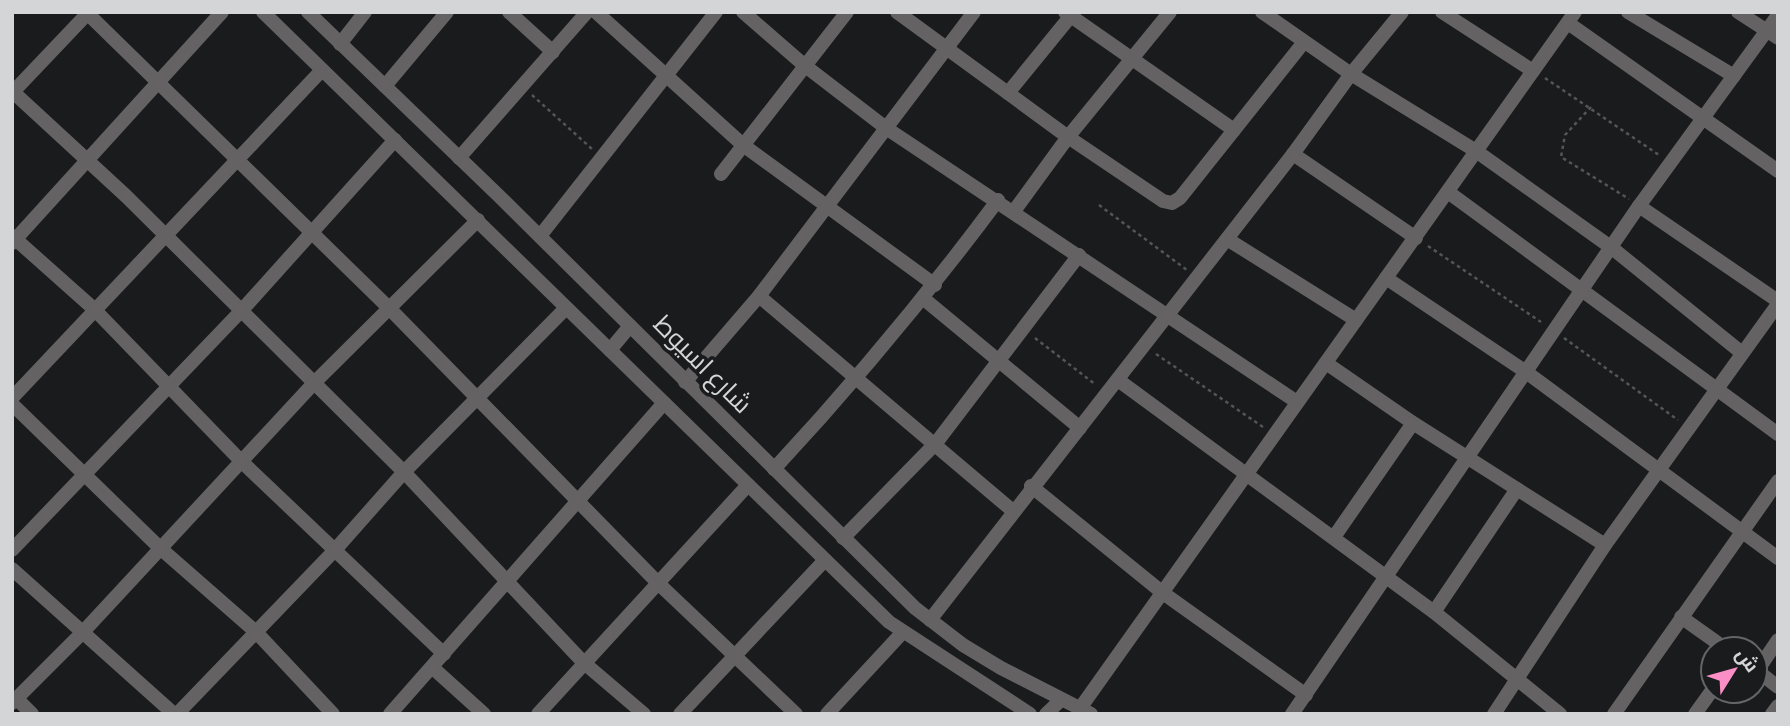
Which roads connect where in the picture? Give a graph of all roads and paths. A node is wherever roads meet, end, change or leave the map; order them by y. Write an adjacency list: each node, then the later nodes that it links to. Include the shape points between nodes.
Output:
1 (222, 12): 36 (street)
2 (263, 12): 31 (street, شارع اسيوط)
3 (308, 12): 26 (street, شارع اسيوط)
4 (365, 12): 26 (street)
5 (447, 12): 37 (street)
6 (509, 12): 28 (street)
7 (587, 12): 28 (street)
8 (596, 12): 34 (street)
9 (716, 12): 34 (street)
10 (743, 12): 30 (street)
11 (847, 12): 30 (street)
12 (897, 12): 27 (street)
13 (974, 12): 27 (street)
14 (1170, 12): 29 (street)
15 (1263, 12): 25 (street)
16 (1402, 12): 33 (street)
17 (1442, 12): 32 (street)
18 (1628, 12): 35 (street)
19 (1738, 12): 24 (street)
20 (87, 13): 36 (street); 39 (street)
21 (1070, 14): 29 (street); 40 (street)
22 (1778, 15): 24 (street)
23 (1572, 18): 32 (street); 42 (street)
24 (1772, 34): 35 (street)
25 (1304, 42): 33 (street); 44 (street)
26 (340, 44): 37 (street, شارع اسيوط)
27 (946, 50): 40 (street); 43 (street)
28 (553, 52): 38 (street)
29 (1131, 59): 44 (street); 45 (street)
30 (804, 65): 43 (street); 47 (street)
31 (322, 70): 46 (street, شارع اسيوط); 52 (street)
32 (1533, 71): 41 (path); 48 (street)
33 (1351, 74): 48 (street); 49 (street)
34 (666, 76): 47 (street); 51 (street)
35 (1734, 76): 42 (street)
36 (159, 83): 52 (street); 53 (street)
37 (385, 86): 50 (street, شارع اسيوط)
38 (522, 87): 50 (street); 51 (path)
39 (13, 92): 53 (street)
40 (1008, 93): 45 (street)
41 (1591, 107): 54 (path); 60 (path, via 1565,135 1561,157)
42 (1703, 119): 54 (street); 55 (street)
43 (886, 128): 58 (street); 61 (street)
44 (1234, 130): 45 (street, via 1172,203)
45 (1068, 137): 62 (street)
46 (395, 140): 63 (street, شارع اسيوط); 64 (street)
47 (743, 145): 56 (street); 61 (street)
48 (1476, 150): 57 (street); 70 (street)
49 (1293, 154): 67 (street); 69 (street)
50 (459, 158): 66 (street, شارع اسيوط)
51 (603, 159): 66 (street)
52 (237, 160): 64 (street); 65 (street)
53 (90, 161): 65 (street); 68 (street)
54 (1670, 163): 60 (street)
55 (1778, 171)
56 (721, 174)
57 (1448, 192): 67 (street); 75 (street)
58 (998, 200): 62 (street); 74 (street)
59 (1099, 205): 72 (path)
60 (1639, 206): 70 (street); 78 (street)
61 (827, 207): 74 (street); 76 (street)
62 (1014, 211): 71 (street)
63 (478, 220): 79 (street, شارع اسيوط); 81 (street)
64 (312, 233): 81 (street); 82 (street)
65 (165, 235): 80 (street); 82 (street)
66 (540, 236): 85 (street, شارع اسيوط)
67 (1416, 238): 73 (street)
68 (13, 239): 80 (street)
69 (1227, 239): 72 (street); 84 (street)
70 (1612, 248): 75 (street); 89 (street)
71 (1079, 255): 83 (street); 86 (street)
72 (1196, 277): 83 (street)
73 (1386, 278): 84 (street); 92 (street)
74 (935, 285): 77 (street)
75 (1584, 290): 92 (street); 98 (street)
76 (759, 296): 93 (street); 95 (street)
77 (924, 299): 90 (street); 93 (street)
78 (1778, 302): 89 (street)
79 (566, 308): 88 (street, شارع اسيوط); 100 (street)
80 (94, 309): 97 (street); 101 (street)
81 (390, 309): 96 (street); 100 (street)
82 (242, 310): 96 (street); 97 (street)
83 (1168, 316): 87 (street); 102 (street)
84 (1356, 320): 91 (street)
85 (630, 326): 88 (street); 95 (street, شارع اسيوط)
86 (1024, 329): 90 (street); 99 (path)
87 (1144, 346): 94 (street); 108 (path)
88 (610, 350): 103 (street, شارع اسيوط)
89 (1742, 353): 98 (street)
90 (999, 362): 106 (street); 109 (street)
91 (1326, 363): 102 (street); 105 (street)
92 (1526, 372): 110 (street); 112 (street)
93 (858, 379): 109 (street); 113 (street)
94 (1118, 380): 99 (street); 116 (street)
95 (685, 382): 113 (street, شارع اسيوط)
96 (314, 383): 111 (street); 114 (street)
97 (168, 387): 111 (street); 115 (street)
98 (1716, 389): 107 (street); 112 (street)
99 (1107, 394): 106 (street)
100 (478, 397): 114 (street); 121 (street)
101 (12, 398)
102 (1297, 402): 108 (street)
103 (664, 403): 118 (street, شارع اسيوط); 121 (street)
104 (12, 404): 115 (street)
105 (1413, 423): 110 (street); 124 (street)
106 (1080, 428): 119 (street)
107 (1778, 434)
108 (1275, 435): 116 (street)
109 (936, 443): 122 (street); 125 (street)
110 (1467, 458): 120 (street); 133 (street)
111 (241, 461): 127 (street); 129 (street)
112 (1657, 468): 123 (street); 126 (street)
113 (775, 469): 125 (street, شارع اسيوط)
114 (404, 472): 129 (street); 134 (street)
115 (83, 475): 127 (street); 128 (street)
116 (1245, 475): 124 (street); 136 (street)
117 (1778, 481): 123 (street)
118 (748, 485): 131 (street, شارع اسيوط); 135 (street)
119 (1031, 486): 122 (street); 136 (street)
120 (1517, 489): 126 (street); 137 (street)
121 (578, 499): 134 (street); 135 (street)
122 (1013, 511): 139 (street)
123 (1741, 530): 130 (street); 138 (street)
124 (1334, 537): 133 (street)
125 (844, 538): 139 (street, شارع اسيوط)
126 (1605, 545): 148 (street)
127 (160, 548): 140 (street); 141 (street)
128 (12, 550)
129 (334, 551): 141 (street); 144 (street)
130 (1778, 558)
131 (825, 560): 142 (street, شارع اسيوط); 145 (street)
132 (12, 569): 140 (street)
133 (1388, 578): 137 (street); 149 (street)
134 (507, 580): 144 (street); 146 (street)
135 (659, 584): 145 (street); 146 (street)
136 (1163, 593): 149 (street); 153 (street)
137 (1434, 612): 148 (street)
138 (1681, 617): 143 (street); 169 (street)
139 (930, 620): 150 (street, شارع اسيوط, via 1000,668)
140 (83, 632): 151 (street); 155 (street)
141 (256, 632): 155 (street); 156 (street)
142 (902, 633): 163 (street); 164 (street, شارع اسيوط)
143 (1706, 635)
144 (444, 654): 147 (street)
145 (733, 656): 161 (street); 162 (street)
146 (583, 662): 159 (street); 160 (street)
147 (433, 668): 157 (street); 158 (street)
148 (1518, 680): 167 (street); 168 (street)
149 (1306, 695): 166 (street)
150 (1061, 699): 153 (street, شارع اسيوط); 165 (street)
151 (14, 701): 154 (street)
152 (1778, 706): 170 (street)
153 (1086, 710)
154 (32, 714)
155 (176, 714)
156 (333, 714)
157 (390, 714)
158 (484, 714)
159 (538, 714)
160 (644, 714)
161 (680, 714)
162 (796, 714)
163 (827, 714)
164 (1030, 714)
165 (1046, 714)
166 (1292, 714)
167 (1494, 714)
168 (1560, 714)
169 (1614, 714)
170 (1772, 714)

